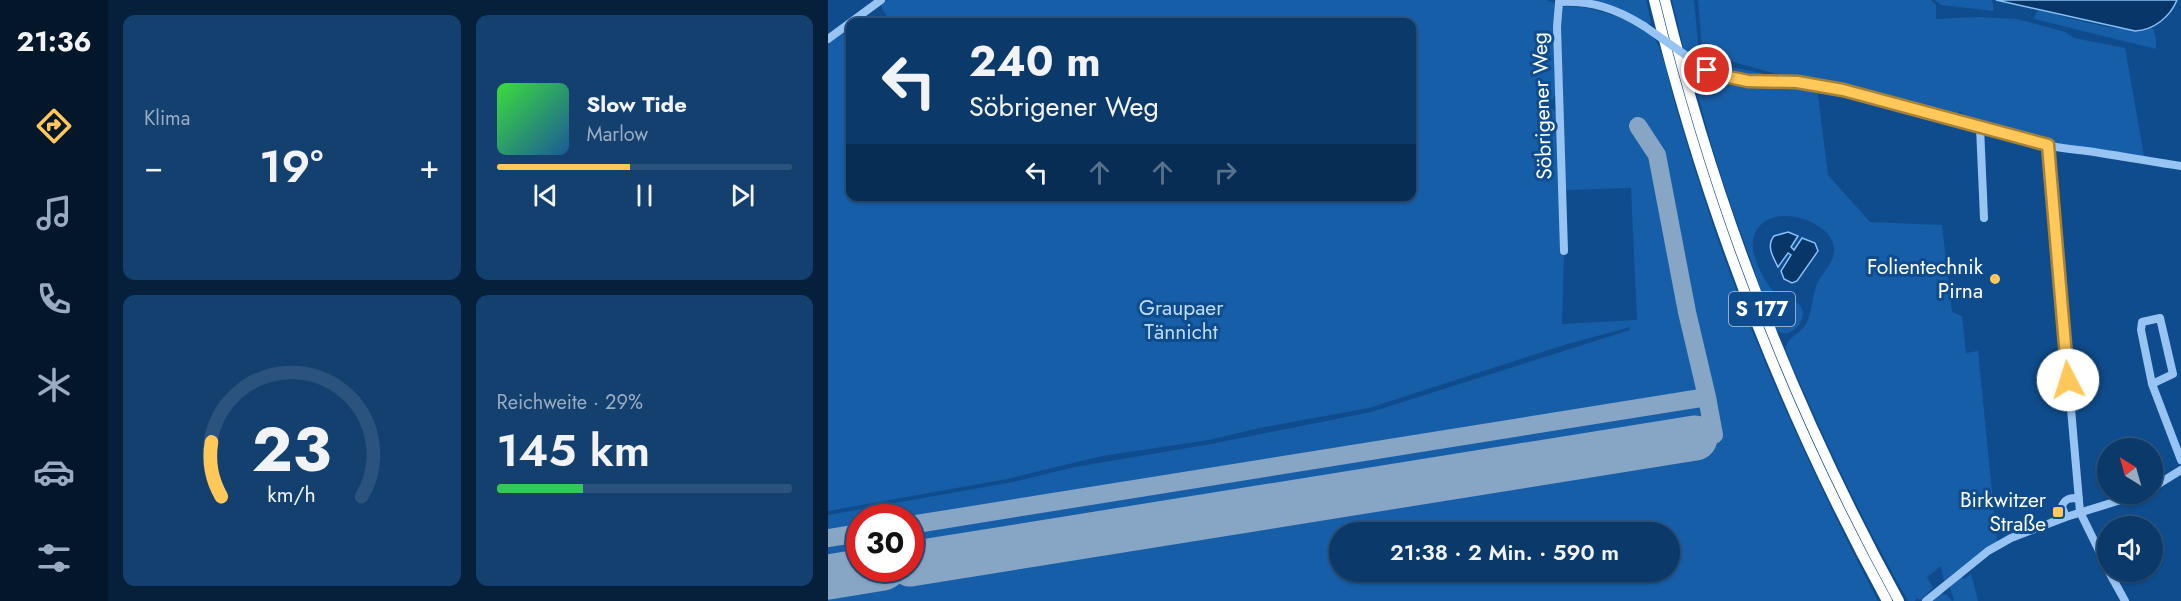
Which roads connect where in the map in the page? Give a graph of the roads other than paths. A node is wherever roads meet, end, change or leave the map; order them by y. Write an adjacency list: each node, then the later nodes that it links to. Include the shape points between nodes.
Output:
1 (881, 0): 4 (street)
2 (1654, 0): 22 (highway, S 177, via 1697,159 1741,285 1821,474)
3 (1665, 0): 23 (highway, S 177, via 1714,176 1768,325 1830,469)
4 (857, 18)
5 (846, 26): 6 (street)
6 (828, 39)
7 (1980, 127): 8 (street, Söbrigener Weg); 10 (street); 11 (street, Söbrigener Weg, bridge, via 1817,85 1761,83 1719,75 1614,9 1578,1 1559,2)
8 (2048, 145): 9 (street, Söbrigener Weg); 16 (street)
9 (2181, 166)
10 (1984, 218)
11 (1564, 251)
12 (2152, 384): 12 (street, via 2140,324 2160,318 2173,374); 13 (street)
13 (2181, 460)
14 (2181, 470): 15 (street)
15 (2163, 481)
16 (2079, 498): 18 (street); 19 (street, via 2064,502)
17 (2107, 504): 18 (street)
18 (2080, 512): 19 (street); 20 (street)
19 (2066, 517): 24 (street, via 1999,544)
20 (2097, 547)
21 (2115, 582): 25 (street)
22 (1887, 601)
23 (1899, 601)
24 (1926, 601)
25 (2125, 601)

